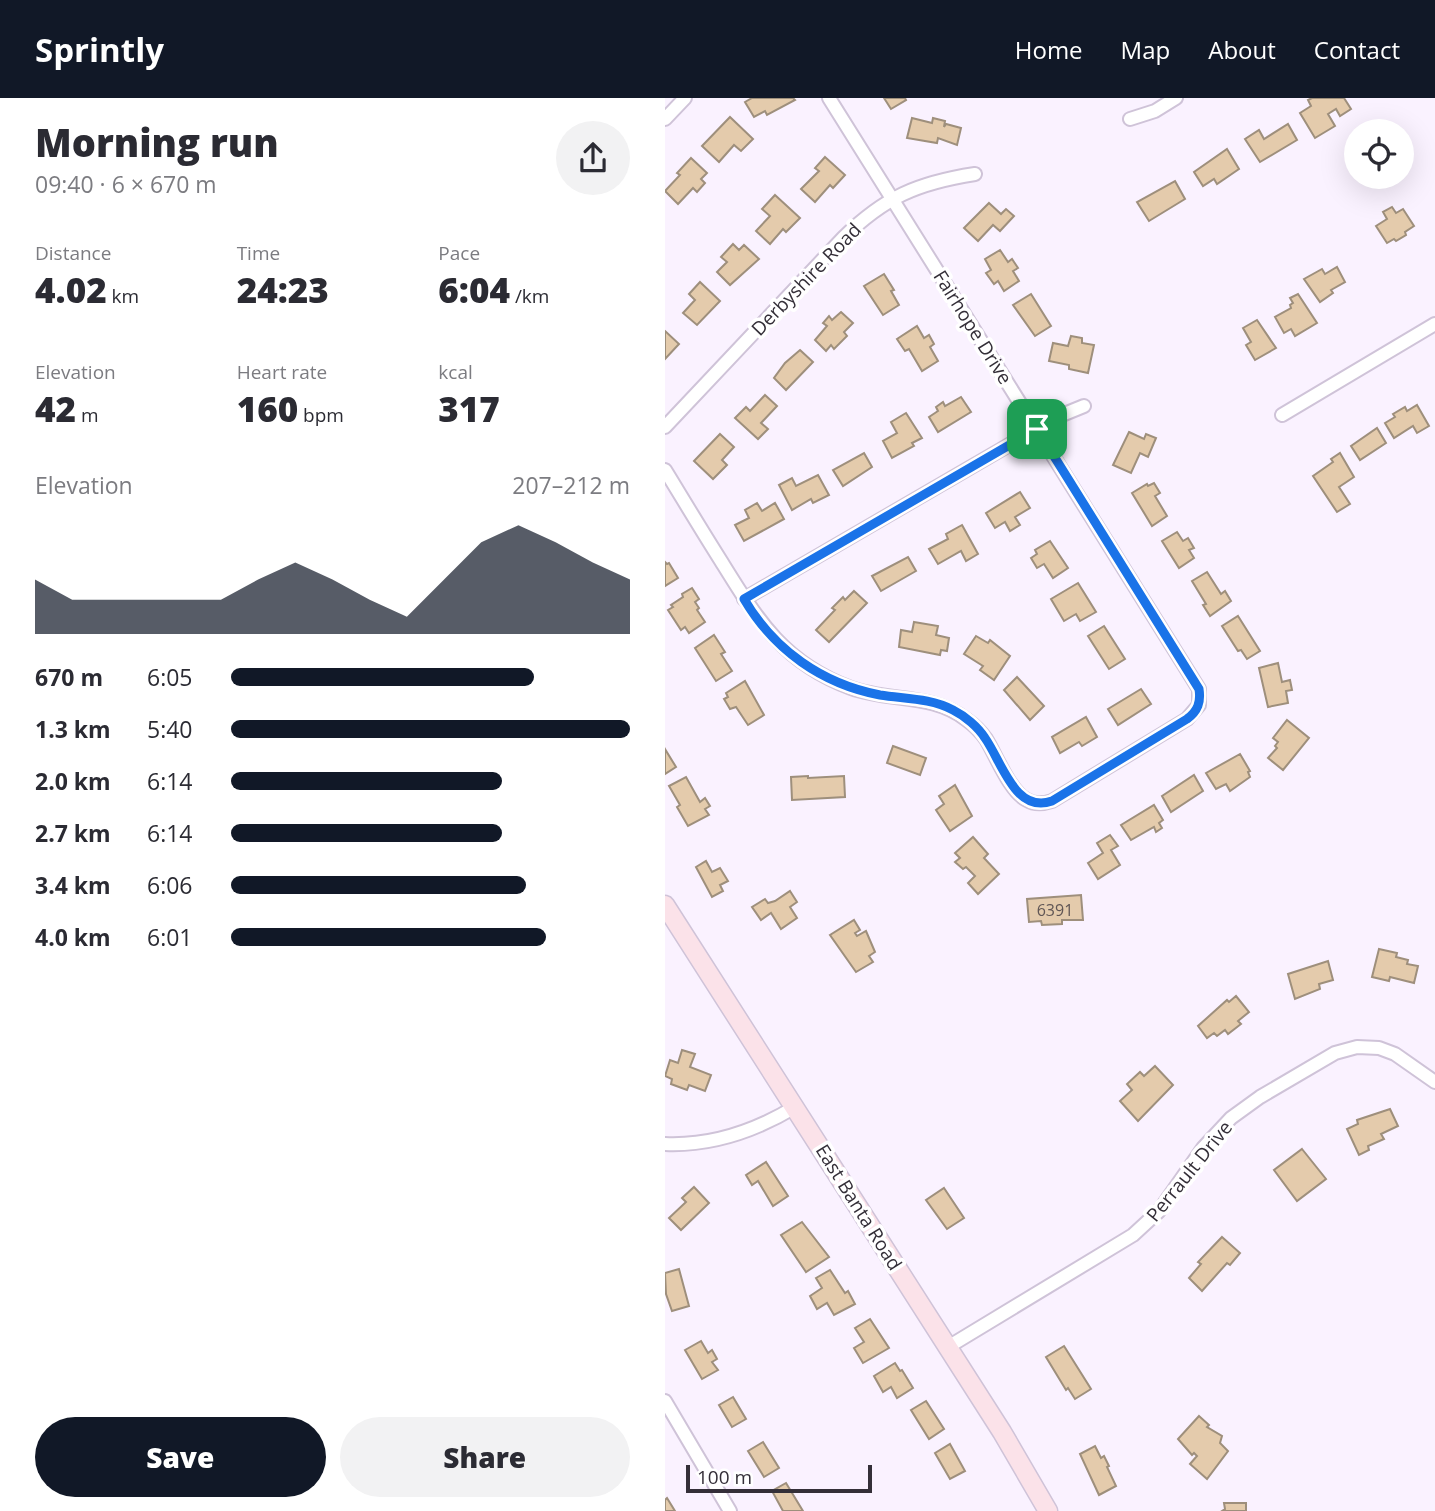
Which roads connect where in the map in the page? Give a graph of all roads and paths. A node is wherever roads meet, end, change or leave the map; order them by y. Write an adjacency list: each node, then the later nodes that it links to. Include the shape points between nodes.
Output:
1 (685, 98): 4 (street)
2 (829, 98): 7 (street, Fairhope Drive)
3 (1176, 98): 5 (street, via 1156,111)
4 (665, 119)
5 (1130, 119)
6 (975, 174): 7 (street, Derbyshire Road, via 930,182)
7 (893, 200): 11 (street, Derbyshire Road, via 843,238); 12 (street, Fairhope Drive)
8 (1435, 324): 10 (street)
9 (1084, 406): 12 (street)
10 (1282, 415)
11 (665, 427)
12 (1037, 429): 14 (street); 14 (street, Fairhope Drive, via 1199,689 1196,711 1187,719 1052,801 1033,803 1018,794 984,736 968,720 937,704 866,692 803,664 780,646)
13 (665, 470): 14 (street)
14 (744, 599)
15 (665, 905): 17 (street, East Banta Road)
16 (1435, 1082): 19 (street, Perrault Drive, via 1379,1048 1335,1053 1231,1118 1159,1211 1133,1235)
17 (795, 1107): 18 (street, via 762,1126 729,1137); 19 (street, East Banta Road)
18 (665, 1144)
19 (948, 1347): 22 (street, East Banta Road)
20 (665, 1401): 21 (street)
21 (730, 1511)
22 (1048, 1511)

